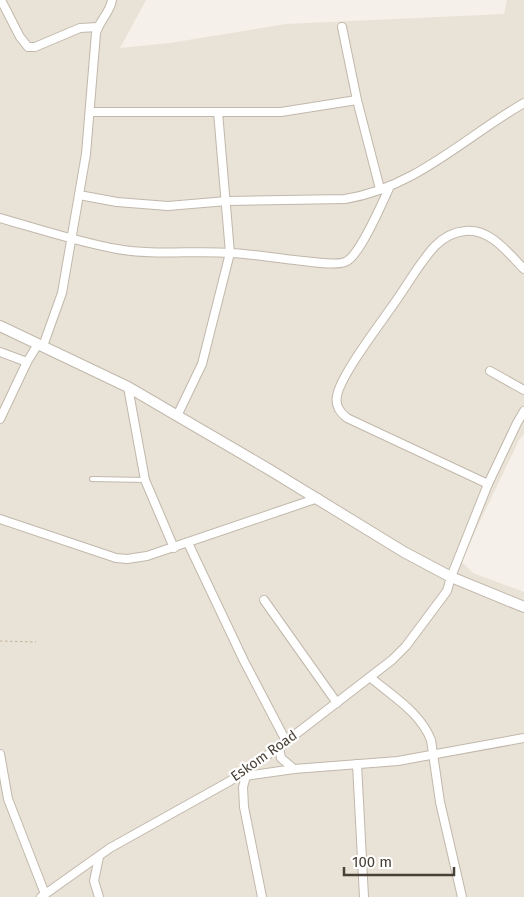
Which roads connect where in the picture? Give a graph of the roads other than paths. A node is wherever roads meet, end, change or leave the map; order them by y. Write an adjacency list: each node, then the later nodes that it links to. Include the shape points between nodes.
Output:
1 (1, 0): 3 (street, via 28,47 80,28)
2 (112, 0): 3 (street)
3 (98, 27): 7 (street)
4 (342, 27): 5 (street)
5 (357, 100): 8 (street, via 281,112); 10 (street)
6 (524, 103): 9 (street, via 438,161)
7 (90, 112): 8 (street); 11 (street)
8 (218, 112): 12 (street)
9 (390, 186): 10 (street); 15 (street, via 375,219 348,261 325,263)
10 (380, 189): 12 (street, via 345,199)
11 (78, 195): 12 (street, via 143,205); 14 (street)
12 (227, 202): 15 (street)
13 (0, 218): 14 (street)
14 (71, 238): 15 (street, via 140,252); 18 (street, via 62,293)
15 (230, 253): 25 (street, via 202,364)
16 (524, 269): 29 (street, via 486,235 466,231 444,238 426,257 349,370 337,394 337,405 347,418)
17 (0, 326): 18 (street)
18 (41, 345): 20 (street); 22 (street)
19 (0, 352): 20 (street)
20 (27, 362): 26 (street)
21 (490, 370): 23 (street)
22 (128, 387): 25 (street); 28 (street)
23 (524, 390)
24 (524, 411): 29 (street, Eskom Road)
25 (177, 416): 30 (street)
26 (0, 419)
27 (92, 479): 28 (lane)
28 (145, 480): 33 (street)
29 (488, 484): 34 (street, Eskom Road)
30 (318, 498): 32 (street); 34 (street, via 404,552)
31 (0, 519): 33 (street, via 116,558 136,559)
32 (188, 543): 33 (street); 40 (street)
33 (174, 548)
34 (451, 577): 36 (street); 37 (street, Eskom Road, via 447,591 406,646)
35 (264, 600): 38 (street)
36 (524, 607)
37 (370, 677): 38 (street, Eskom Road); 42 (street, via 423,723 431,740)
38 (337, 703): 40 (street, Eskom Road)
39 (524, 738): 42 (street)
40 (283, 744): 44 (street, via 282,758); 46 (street, Eskom Road)
41 (0, 754): 48 (street, via 8,799)
42 (433, 756): 43 (street); 52 (street)
43 (357, 764): 44 (street); 51 (street)
44 (294, 769): 45 (street)
45 (246, 776): 46 (street); 50 (street, via 242,787 244,807)
46 (235, 777): 47 (street, Eskom Road)
47 (99, 857): 48 (street, Eskom Road); 49 (street, via 94,881)
48 (43, 896)
49 (99, 897)
50 (262, 897)
51 (364, 897)
52 (462, 897)

